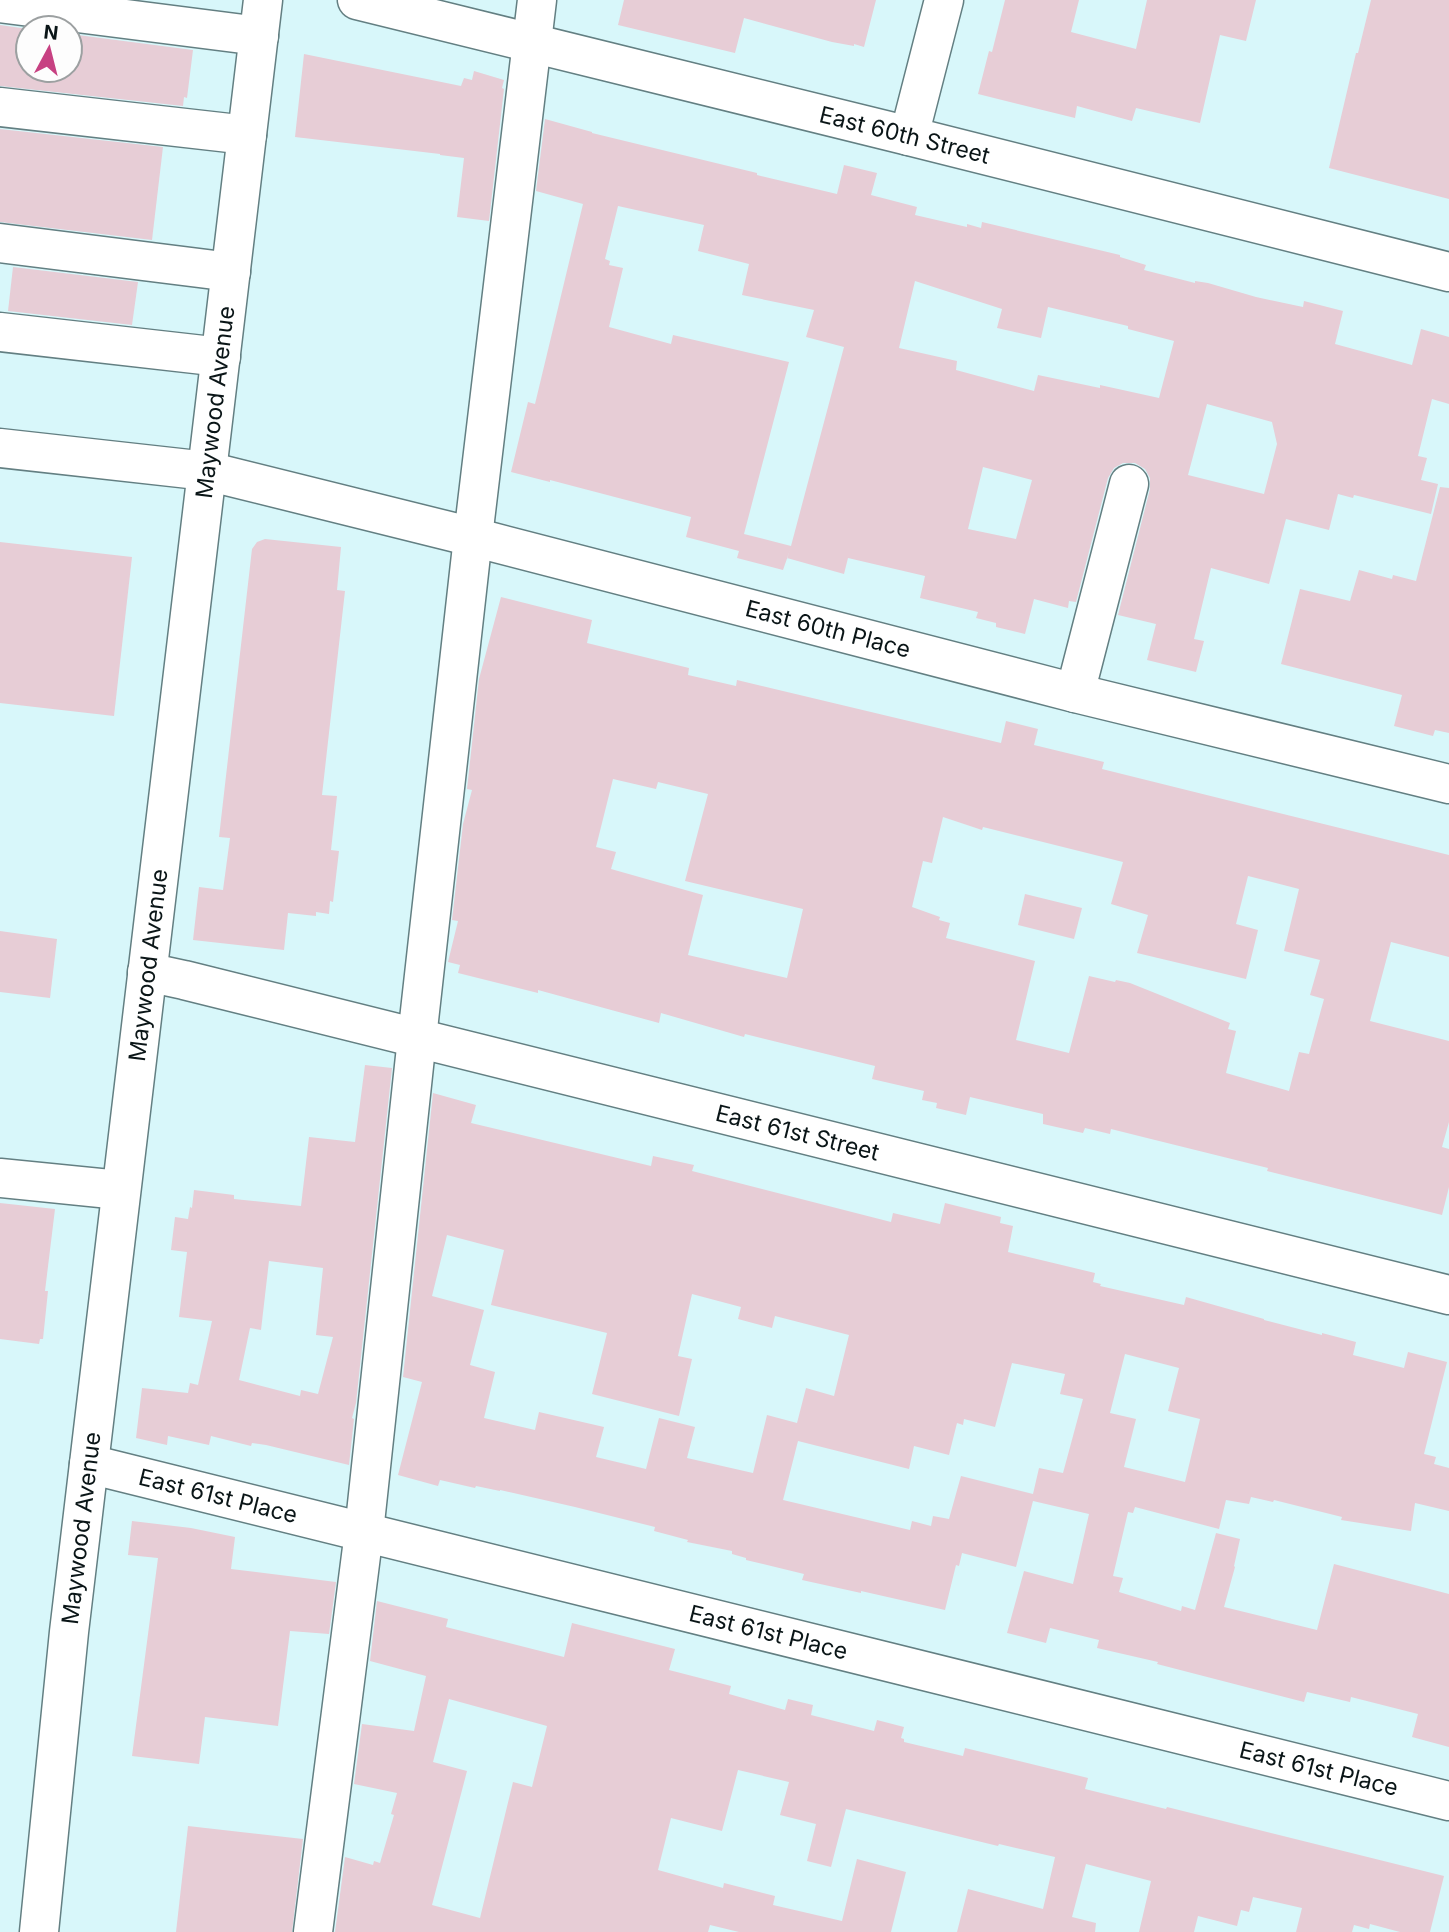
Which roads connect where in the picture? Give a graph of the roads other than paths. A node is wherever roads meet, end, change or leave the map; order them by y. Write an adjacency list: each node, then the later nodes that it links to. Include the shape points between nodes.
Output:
1 (357, 0): 6 (street, East 60th Street)
2 (537, 0): 6 (street)
3 (944, 0): 9 (street)
4 (0, 3): 5 (street)
5 (261, 18): 8 (street, Maywood Avenue)
6 (533, 43): 9 (street, East 60th Street); 18 (street)
7 (0, 107): 8 (street)
8 (247, 135): 11 (street, Maywood Avenue)
9 (909, 136): 12 (street, East 60th Street)
10 (0, 243): 11 (street)
11 (231, 272): 14 (street, Maywood Avenue)
12 (1449, 272)
13 (0, 332): 14 (street)
14 (221, 358): 16 (street, Maywood Avenue)
15 (0, 447): 16 (street, East 60th Place)
16 (207, 471): 18 (street, East 60th Place); 21 (street, Maywood Avenue)
17 (1129, 484): 19 (street)
18 (474, 537): 19 (street, East 60th Place); 22 (street)
19 (1075, 693): 20 (street, East 60th Place)
20 (1449, 784)
21 (147, 972): 22 (street, East 61st Street); 24 (street, Maywood Avenue)
22 (416, 1038): 25 (street, East 61st Street); 27 (street)
23 (0, 1178): 24 (street)
24 (120, 1190): 26 (street, Maywood Avenue)
25 (1449, 1296)
26 (89, 1464): 27 (street, East 61st Place); 29 (street, Maywood Avenue)
27 (364, 1532): 28 (street, East 61st Place); 30 (street)
28 (1449, 1801)
29 (39, 1932)
30 (313, 1932)

